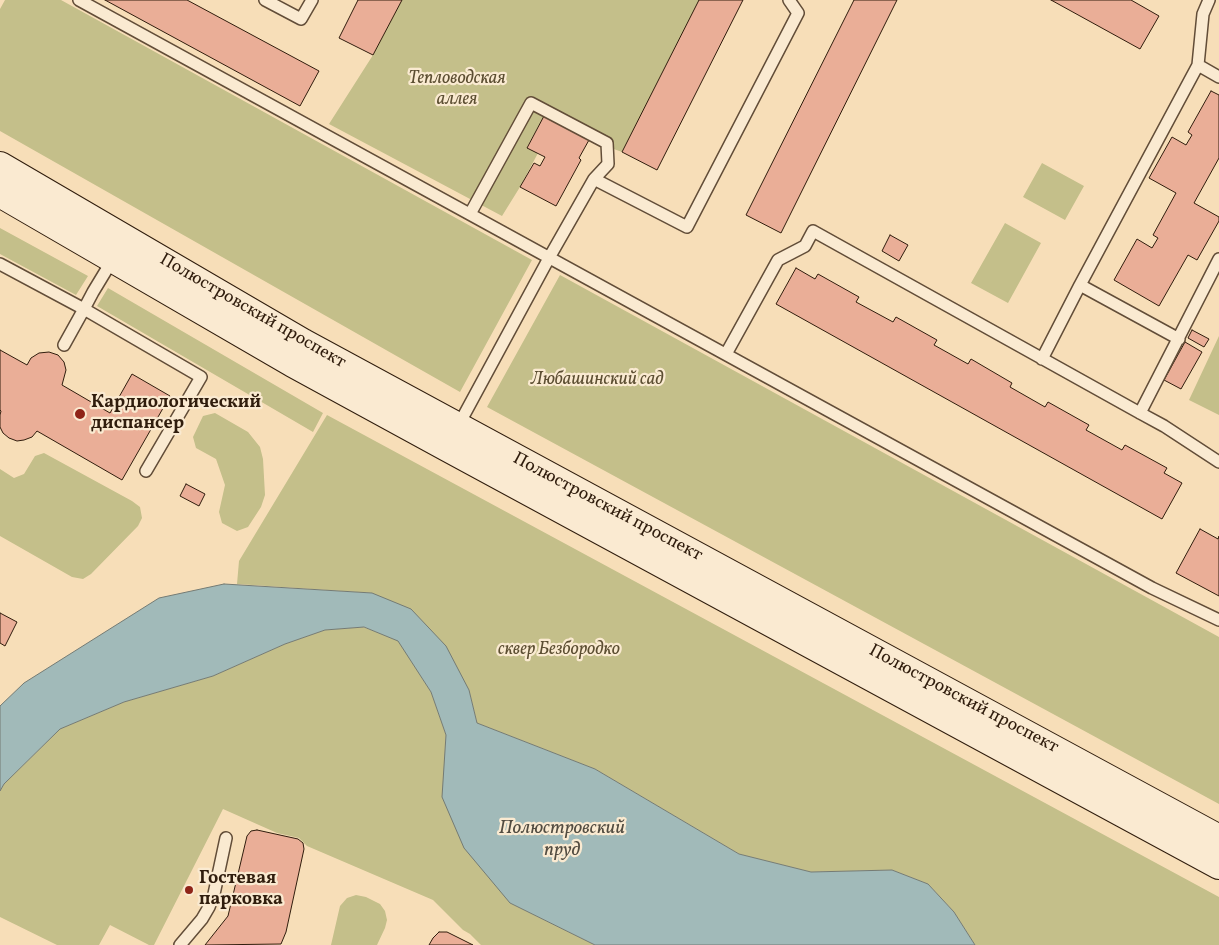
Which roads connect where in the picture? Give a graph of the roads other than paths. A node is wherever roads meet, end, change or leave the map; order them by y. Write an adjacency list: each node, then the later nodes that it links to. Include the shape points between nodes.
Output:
1 (79, 0): 11 (lane)
2 (264, 0): 3 (lane, via 301,19)
3 (312, 0)
4 (790, 0): 9 (lane, via 798,13 687,227)
5 (1209, 0): 6 (lane, via 1203,14)
6 (1198, 65): 7 (lane); 16 (lane)
7 (1219, 77)
8 (0, 166): 12 (main road, Полюстровский проспект)
9 (594, 179): 11 (lane, via 608,164 607,143 531,103); 13 (lane)
10 (0, 194): 12 (main road, Полюстровский проспект)
11 (470, 214): 13 (lane)
12 (118, 248): 17 (lane); 23 (main road, Полюстровский проспект, via 293,363)
13 (549, 258): 20 (lane); 23 (lane)
14 (1219, 259): 18 (lane)
15 (0, 264): 17 (lane)
16 (1080, 285): 18 (lane); 21 (lane)
17 (84, 309): 19 (lane); 25 (lane, via 201,377)
18 (1179, 339): 22 (lane)
19 (64, 345)
20 (726, 354): 21 (lane, via 778,260 805,246 813,231); 26 (lane, via 1152,588)
21 (1042, 359): 22 (lane)
22 (1140, 413): 24 (lane)
23 (452, 437): 28 (main road, Полюстровский проспект); 29 (main road, Полюстровский проспект)
24 (1219, 462)
25 (146, 471)
26 (1219, 620)
27 (226, 838): 30 (lane, via 209,907)
28 (1219, 839)
29 (1219, 864)
30 (180, 945)

